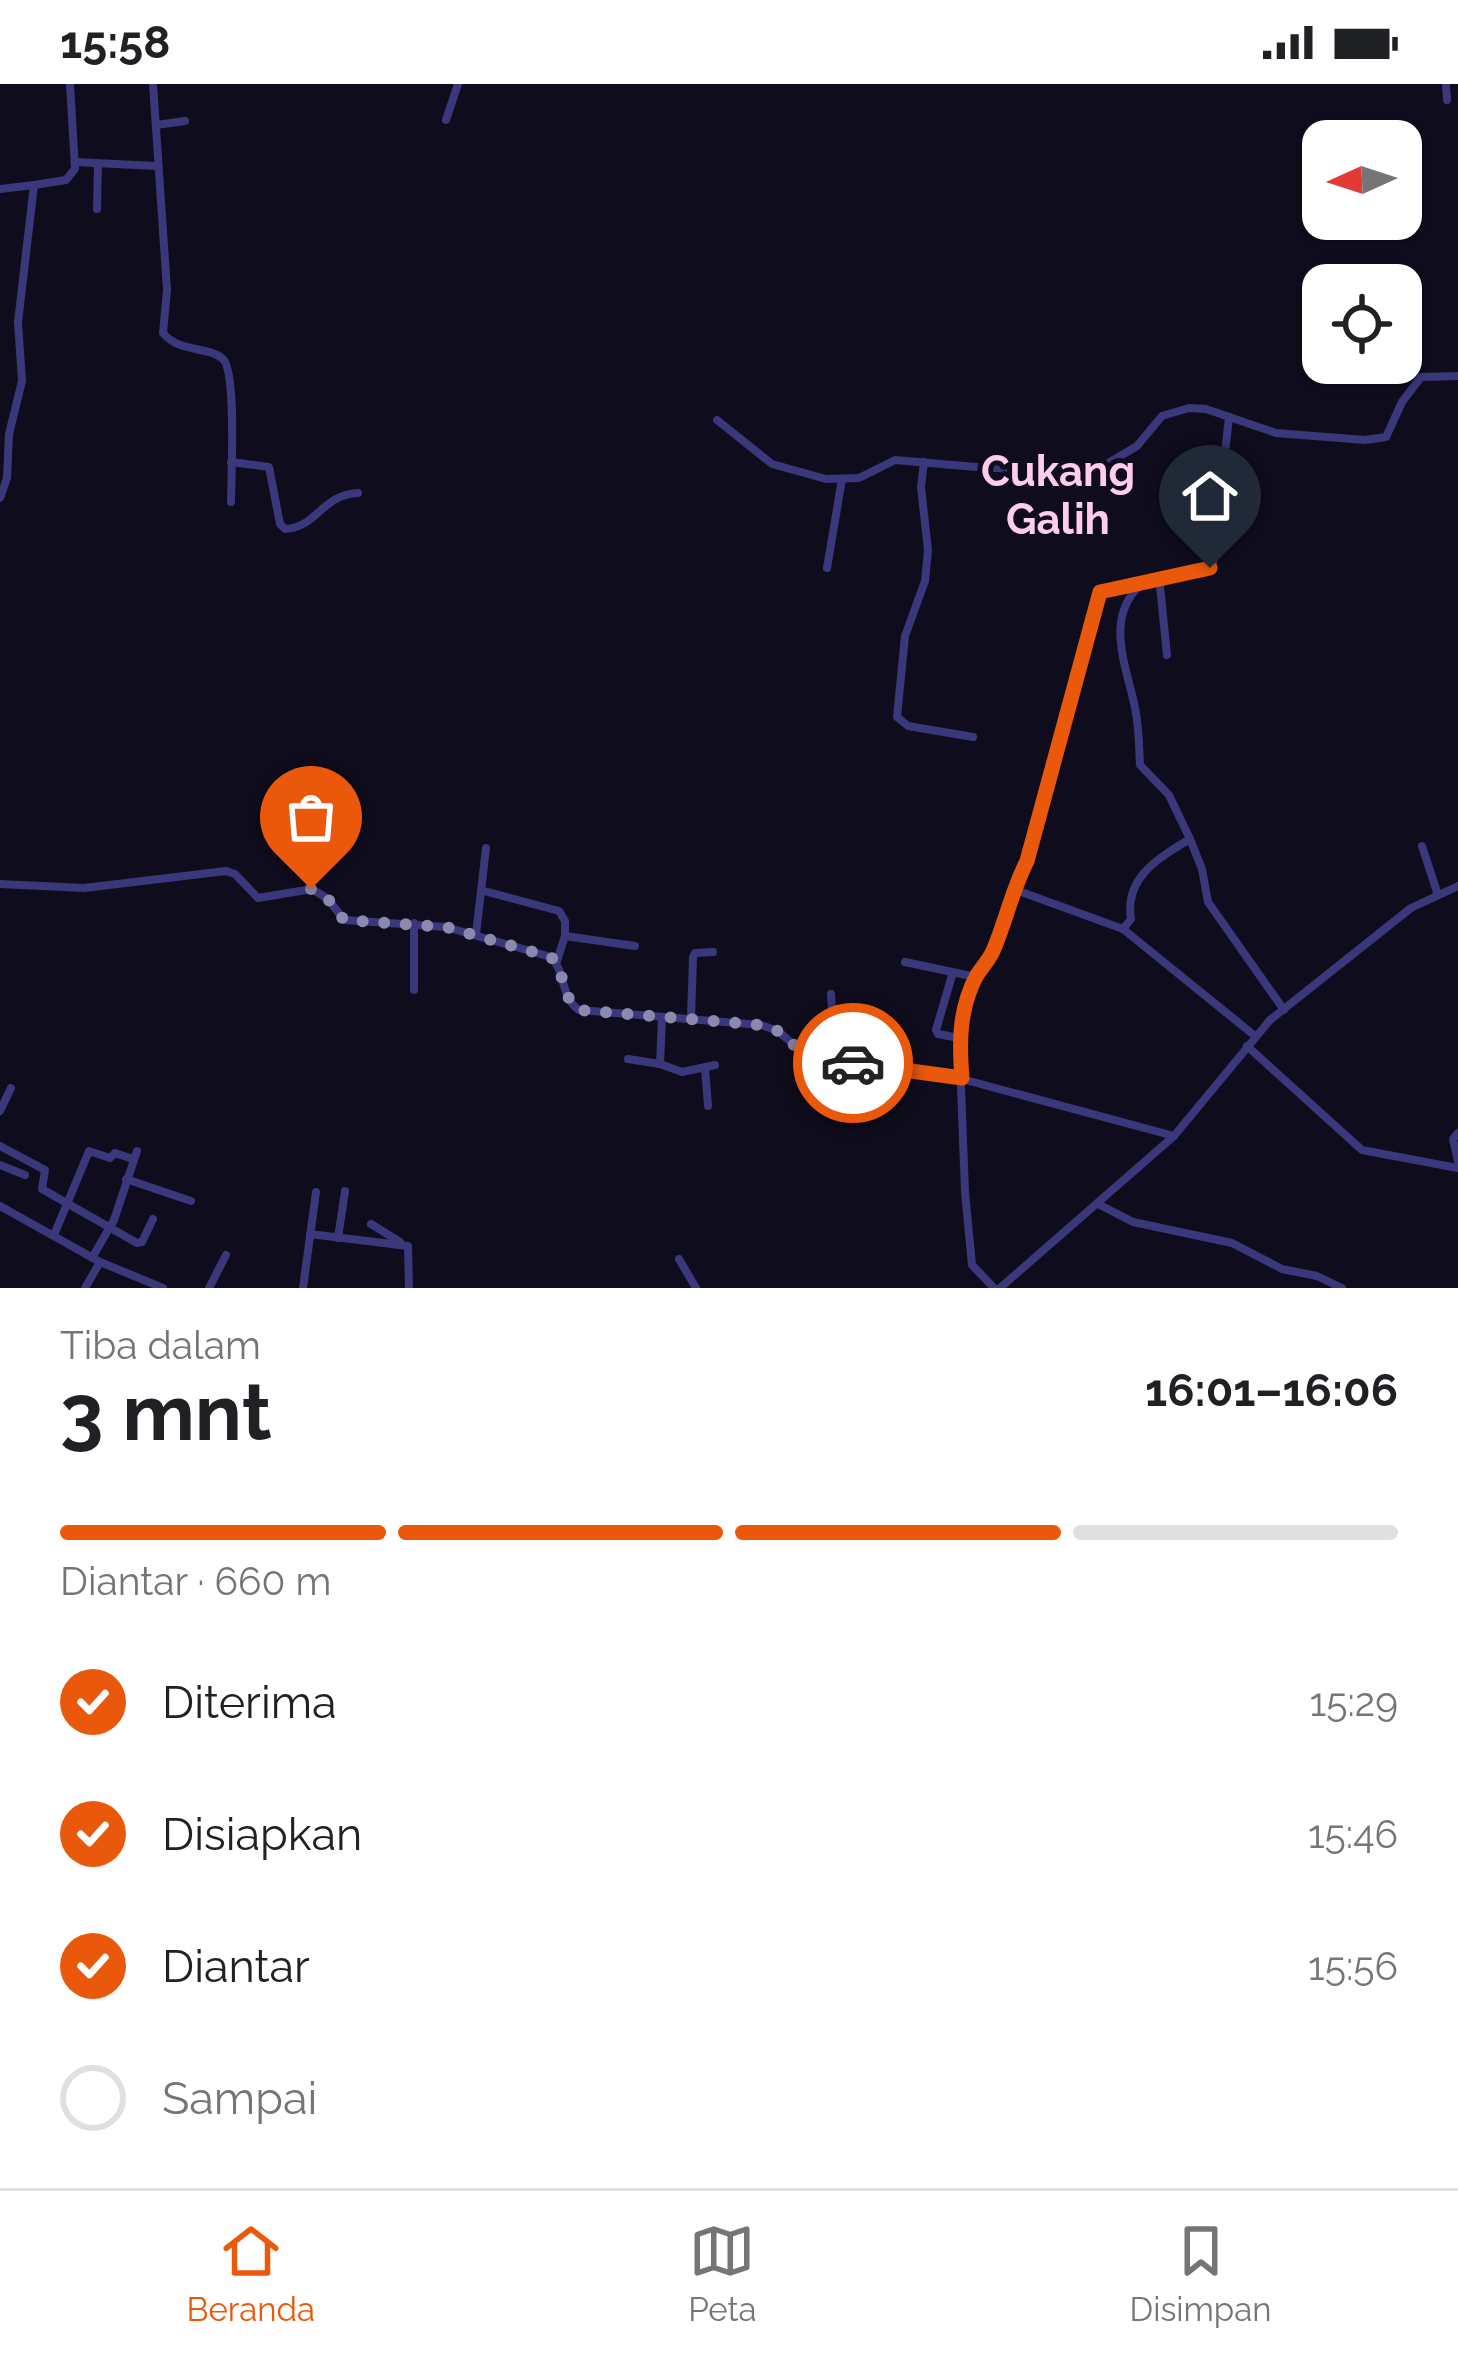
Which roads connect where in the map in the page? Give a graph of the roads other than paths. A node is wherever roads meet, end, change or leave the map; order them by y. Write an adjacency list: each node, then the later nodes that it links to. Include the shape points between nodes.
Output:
1 (70, 84): 9 (street)
2 (153, 84): 8 (street)
3 (458, 84): 6 (street)
4 (1446, 84): 5 (street)
5 (1447, 100)
6 (446, 120)
7 (185, 121): 8 (street)
8 (156, 125): 11 (street)
9 (76, 162): 10 (street); 12 (street, via 66,180)
10 (98, 163): 11 (street); 14 (street)
11 (156, 166): 18 (street, via 163,333 226,364)
12 (34, 185): 13 (street); 22 (street, via 18,322 22,381)
13 (0, 189)
14 (97, 209)
15 (1458, 376): 16 (street, via 1421,377 1387,437 1374,440 1276,434)
16 (1228, 417): 19 (street, via 1173,410 1100,468); 25 (street, via 1213,564)
17 (717, 420): 20 (street, via 783,469)
18 (231, 462): 21 (street, via 269,467 286,529 304,525 334,496); 23 (street)
19 (924, 463): 20 (street, via 891,461); 28 (street, via 925,581 904,636 897,717 908,727)
20 (842, 479): 24 (street)
21 (358, 493)
22 (0, 498)
23 (230, 502)
24 (827, 568)
25 (1159, 576): 26 (street); 27 (street)
26 (1142, 584): 29 (street, via 1120,621 1140,765 1169,795); 34 (street, via 1098,596)
27 (1167, 655)
28 (974, 737)
29 (1190, 839): 38 (street, via 1144,870); 49 (street, via 1208,902)
30 (1422, 846): 36 (street)
31 (486, 848): 35 (street)
32 (0, 884): 37 (street, via 83,888 231,872 254,898 311,889 344,920)
33 (1458, 886): 36 (street)
34 (1013, 889): 38 (street); 46 (street)
35 (484, 891): 39 (street); 40 (street, via 559,911)
36 (1438, 895): 49 (street, via 1370,938)
37 (414, 922): 39 (street); 47 (street)
38 (1124, 929): 52 (street)
39 (476, 934): 43 (street)
40 (565, 936): 41 (street); 43 (street)
41 (635, 946)
42 (713, 952): 51 (street, via 693,957)
43 (556, 962): 50 (street, via 579,1010)
44 (905, 962): 45 (street)
45 (952, 972): 46 (street); 53 (street, via 936,1030)
46 (976, 977): 53 (street)
47 (414, 990)
48 (831, 994): 56 (street, via 840,1034)
49 (1284, 1010): 52 (street)
50 (662, 1017): 51 (street); 57 (street)
51 (691, 1018): 56 (street, via 771,1028 804,1056)
52 (1255, 1036): 54 (street)
53 (958, 1038): 60 (street)
54 (1247, 1046): 65 (street); 67 (street, via 1362,1150)
55 (628, 1059): 57 (street)
56 (833, 1061): 60 (street)
57 (660, 1064): 59 (street, via 675,1072)
58 (716, 1065): 59 (street)
59 (705, 1068): 62 (street)
60 (962, 1078): 65 (street); 93 (street, via 972,1265)
61 (11, 1088): 63 (street)
62 (708, 1106)
63 (0, 1111)
64 (1458, 1133): 67 (street)
65 (1174, 1136): 74 (street)
66 (1, 1154): 68 (street); 72 (street, via 45,1170 42,1189)
67 (1458, 1164)
68 (25, 1175)
69 (126, 1179): 72 (street, via 135,1155 90,1150); 73 (street); 77 (street)
70 (345, 1191): 80 (street)
71 (316, 1192): 78 (street)
72 (68, 1202): 77 (street); 79 (street)
73 (190, 1202)
74 (1100, 1205): 86 (street, via 1133,1222 1232,1243); 93 (street)
75 (0, 1206): 79 (street)
76 (153, 1219): 77 (street, via 140,1244)
77 (111, 1226): 85 (street)
78 (310, 1234): 80 (street); 90 (street)
79 (54, 1235): 85 (street)
80 (338, 1238): 81 (street)
81 (369, 1240): 82 (street); 82 (street, via 371,1221)
82 (403, 1244): 91 (street)
83 (226, 1255): 89 (street)
84 (679, 1259): 92 (street)
85 (96, 1260): 87 (street); 88 (street)
86 (1324, 1284): 94 (street)
87 (86, 1288)
88 (163, 1288)
89 (209, 1288)
90 (303, 1288)
91 (414, 1288)
92 (696, 1288)
93 (997, 1288)
94 (1342, 1288)

